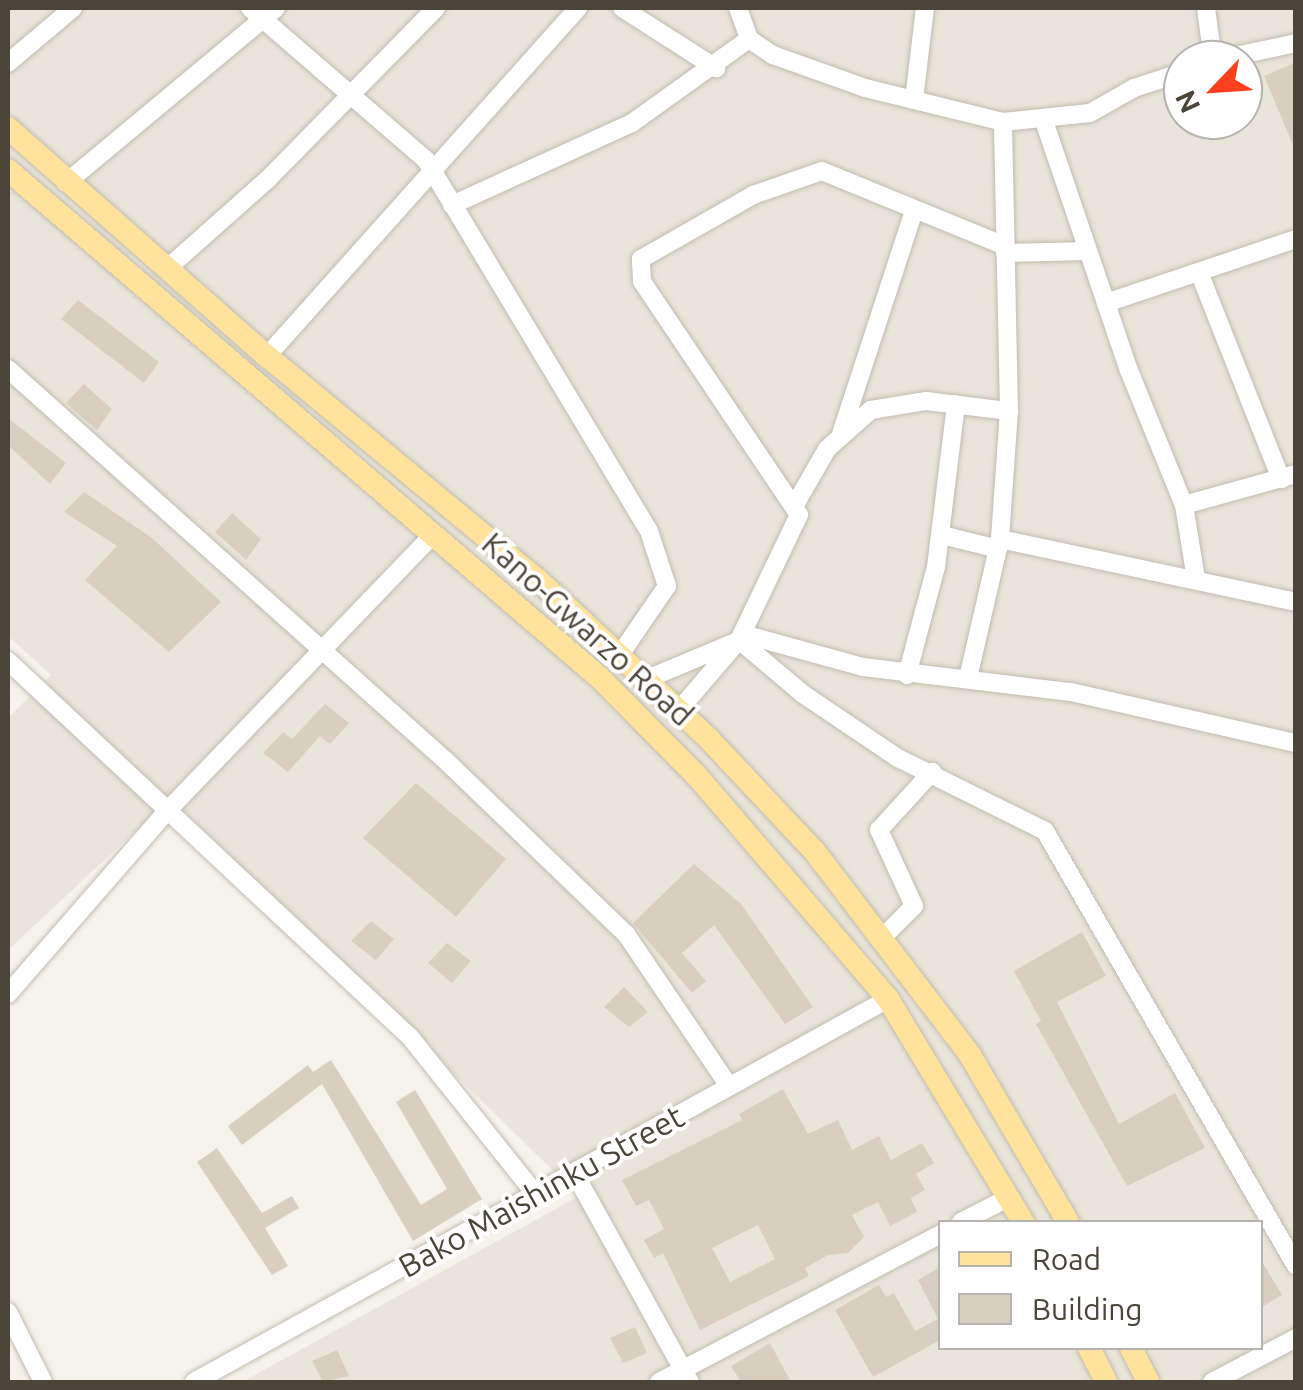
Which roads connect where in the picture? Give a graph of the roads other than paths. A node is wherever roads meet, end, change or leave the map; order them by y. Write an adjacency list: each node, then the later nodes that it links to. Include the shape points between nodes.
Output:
1 (74, 8): 13 (street)
2 (436, 8): 16 (street)
3 (578, 8): 22 (street)
4 (622, 8): 14 (street)
5 (738, 8): 9 (street)
6 (925, 8): 17 (street)
7 (1206, 8): 10 (street)
8 (264, 11): 16 (street); 23 (street)
9 (748, 39): 14 (street); 17 (street, via 773,55)
10 (1212, 40)
11 (1296, 43): 12 (street)
12 (1263, 50)
13 (8, 63)
14 (716, 68): 24 (street, via 632,123)
15 (1163, 79): 18 (street, via 1090,113)
16 (354, 92): 22 (street); 29 (street)
17 (914, 100): 19 (street)
18 (1044, 121): 19 (street); 28 (street)
19 (1003, 122): 27 (street)
20 (8, 128): 23 (main road, Kano-Gwarzo Road)
21 (8, 170): 41 (main road, Kano-Gwarzo Road)
22 (436, 174): 24 (street); 32 (street)
23 (66, 182): 29 (main road, Kano-Gwarzo Road)
24 (452, 205): 47 (street, via 660,554 664,598)
25 (914, 210): 27 (street); 36 (street); 38 (street, via 834,174 813,172 753,195 638,264 642,281)
26 (1296, 239): 30 (street)
27 (1005, 249): 28 (street); 35 (street)
28 (1088, 251): 31 (street)
29 (170, 266): 32 (main road, Kano-Gwarzo Road)
30 (1200, 272): 31 (street); 37 (street)
31 (1106, 303): 39 (street)
32 (267, 356): 47 (main road, Kano-Gwarzo Road, via 408,468)
33 (8, 369): 46 (street)
34 (956, 404): 35 (street); 36 (street, via 888,404); 40 (street)
35 (1009, 411): 42 (street)
36 (841, 434): 38 (street)
37 (1288, 477): 39 (street)
38 (796, 503): 45 (street, via 799,525)
39 (1184, 505): 43 (street)
40 (942, 535): 42 (street); 49 (street)
41 (432, 536): 46 (street); 58 (main road, Kano-Gwarzo Road, via 602,680 697,776)
42 (999, 544): 43 (street); 50 (street)
43 (1196, 579): 44 (street)
44 (1296, 602)
45 (740, 638): 49 (street); 51 (street); 52 (street); 54 (street, via 803,694 898,758)
46 (323, 649): 55 (street); 59 (street, via 626,934)
47 (620, 656): 51 (main road, Kano-Gwarzo Road)
48 (10, 668): 55 (street)
49 (907, 675): 50 (street)
50 (968, 678): 53 (street, via 1071,692)
51 (647, 679): 52 (main road, Kano-Gwarzo Road)
52 (679, 710): 56 (main road, Kano-Gwarzo Road, via 761,792)
53 (1296, 743)
54 (932, 772): 56 (street, via 879,830 914,906); 67 (street, via 1016,811 1054,842)
55 (169, 809): 57 (street); 61 (street, via 410,1037)
56 (884, 938): 65 (main road, Kano-Gwarzo Road, via 970,1055)
57 (8, 994)
58 (888, 999): 59 (street, Bako Maishinku Street); 62 (main road, Kano-Gwarzo Road)
59 (729, 1086): 60 (street, Bako Maishinku Street)
60 (574, 1174): 61 (street, Bako Maishinku Street); 72 (street)
61 (536, 1196): 74 (street, Bako Maishinku Street)
62 (1008, 1198): 63 (street); 64 (main road, Kano-Gwarzo Road)
63 (965, 1220)
64 (1022, 1220)
65 (1067, 1220)
66 (938, 1235): 72 (street)
67 (1296, 1266)
68 (8, 1312): 73 (street)
69 (1296, 1338): 78 (street)
70 (1090, 1350): 76 (main road)
71 (1132, 1350): 77 (main road)
72 (687, 1376): 75 (street)
73 (42, 1382)
74 (194, 1382)
75 (659, 1382)
76 (1106, 1382)
77 (1147, 1382)
78 (1212, 1382)

